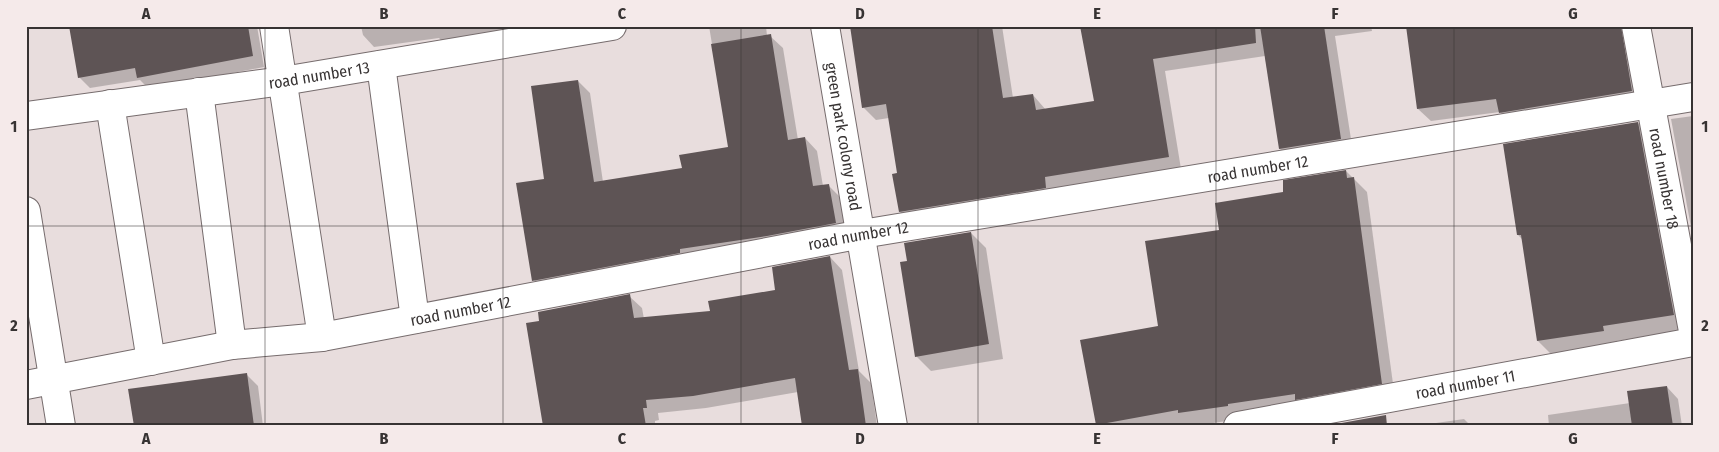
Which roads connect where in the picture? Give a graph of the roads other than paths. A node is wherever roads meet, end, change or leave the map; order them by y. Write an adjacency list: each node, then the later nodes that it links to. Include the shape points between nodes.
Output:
1 (274, 26): 6 (street)
2 (612, 26): 5 (street, road number 13)
3 (825, 26): 13 (street, green park colony road)
4 (1636, 26): 10 (street, road number 18)
5 (381, 65): 6 (street, road number 13); 14 (street)
6 (283, 81): 7 (street, road number 13); 16 (street)
7 (199, 92): 9 (street, road number 13); 18 (street)
8 (1693, 97): 10 (street, road number 12)
9 (110, 104): 11 (street, road number 13); 19 (street)
10 (1651, 105): 13 (street, road number 12); 15 (street, road number 18)
11 (26, 116)
12 (26, 211): 20 (street)
13 (862, 234): 14 (street, road number 12); 23 (street, green park colony road)
14 (415, 319): 16 (street, road number 12)
15 (1693, 331)
16 (322, 337): 18 (street, road number 12)
17 (1693, 342): 24 (street, road number 11)
18 (232, 345): 19 (street, road number 12)
19 (152, 361): 20 (street, road number 12)
20 (53, 380): 21 (street, road number 12); 22 (street)
21 (26, 385)
22 (60, 426)
23 (893, 426)
24 (1238, 426)

